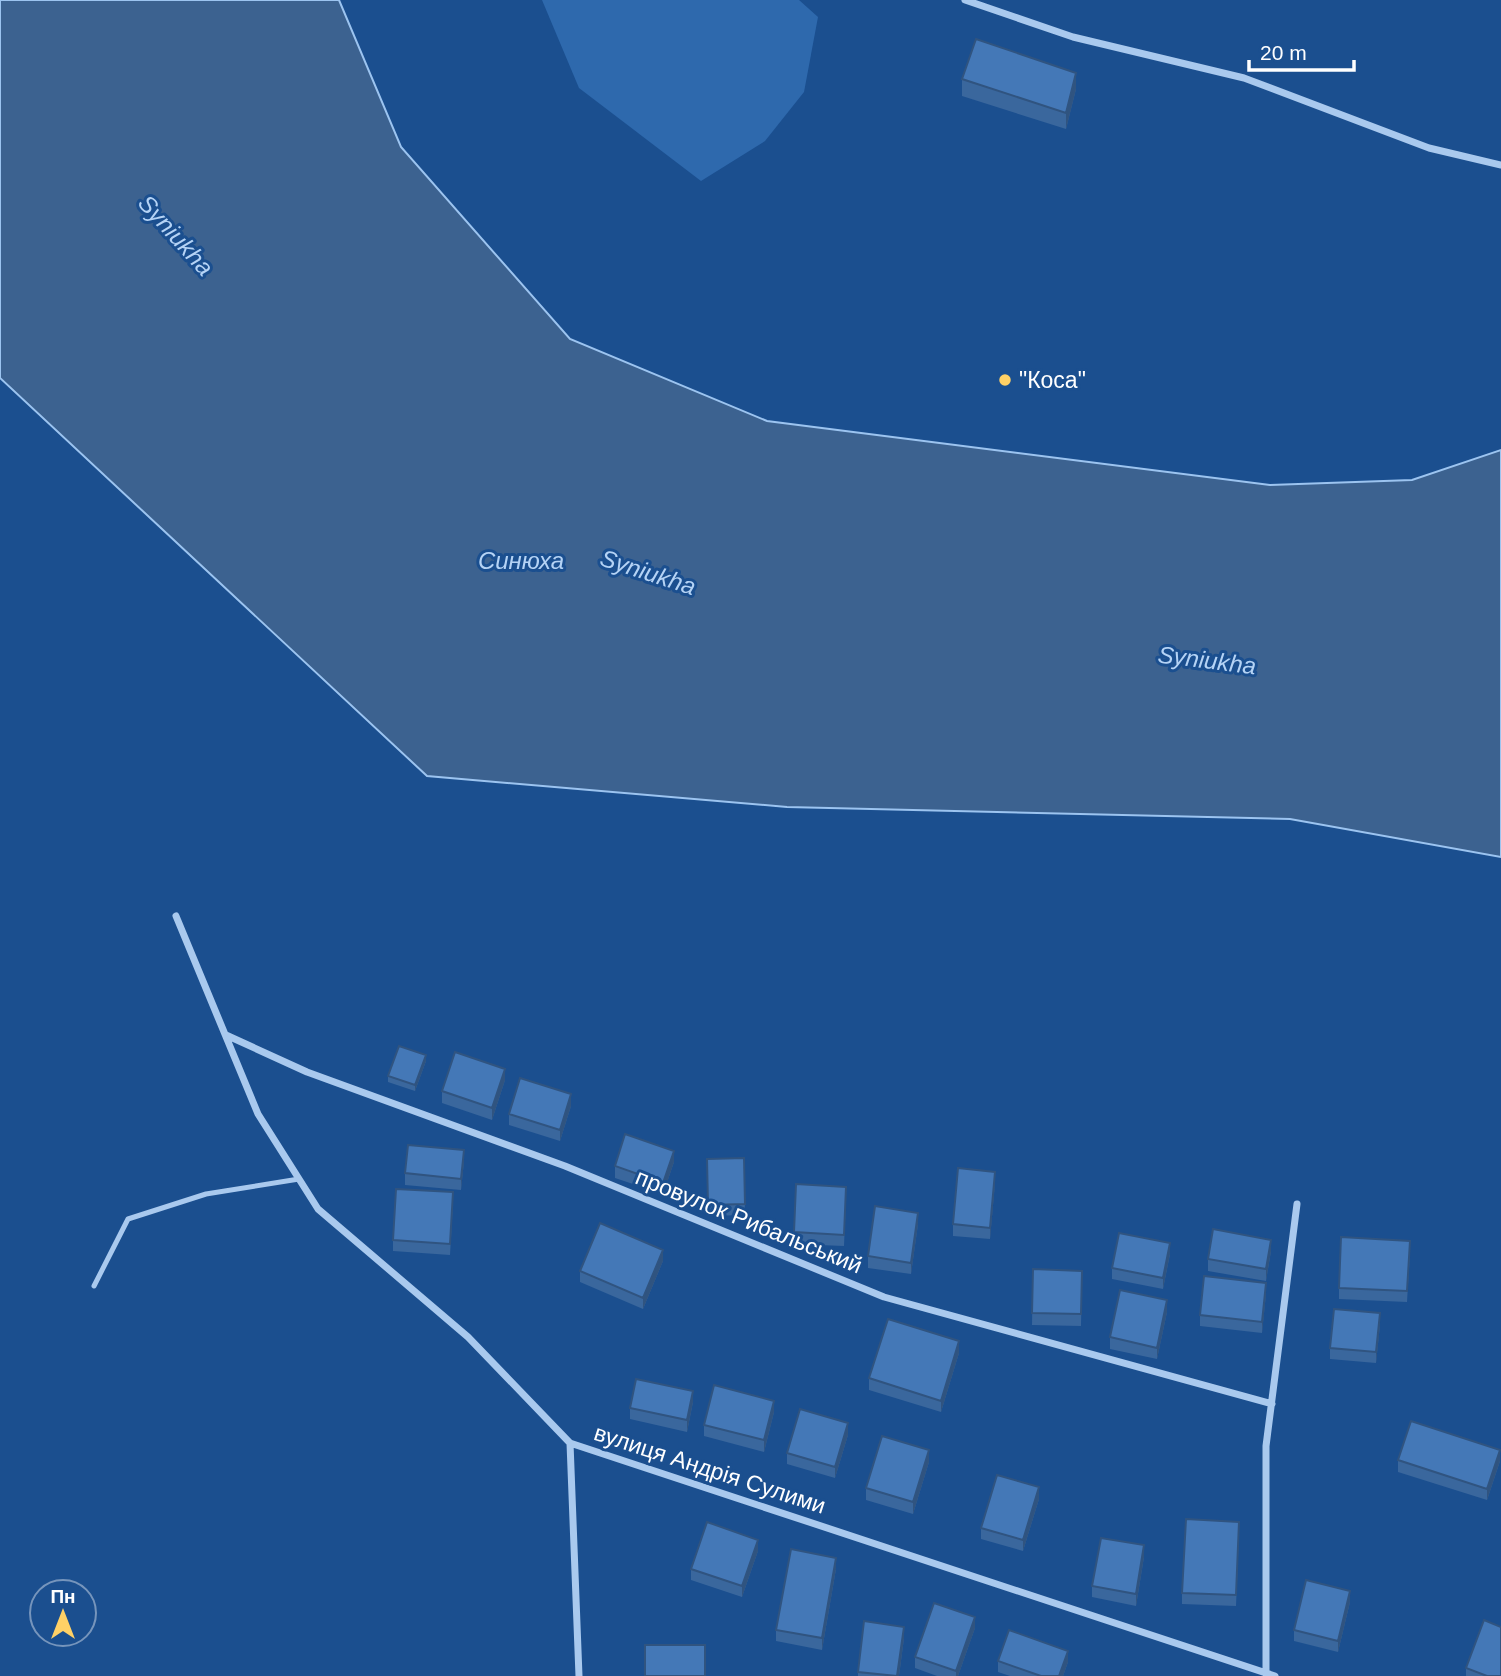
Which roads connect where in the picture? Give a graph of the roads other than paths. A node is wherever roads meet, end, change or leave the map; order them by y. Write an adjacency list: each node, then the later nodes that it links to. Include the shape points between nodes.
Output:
1 (965, 0): 2 (street, via 1073,37 1244,78 1429,148)
2 (1501, 165)
3 (176, 916): 4 (street, вулиця Андрія Сулими)
4 (226, 1035): 5 (street, вулиця Андрія Сулими, via 258,1114); 8 (street, провулок Рибальський, via 307,1072 565,1166 884,1297)
5 (299, 1179): 7 (lane, via 206,1194 128,1219); 9 (street, вулиця Андрія Сулими, via 318,1209 468,1338)
6 (1297, 1204): 8 (street)
7 (94, 1286)
8 (1272, 1404): 10 (street, via 1266,1446)
9 (570, 1443): 10 (street, вулиця Андрія Сулими); 11 (street)
10 (1266, 1674): 12 (street, вулиця Андрія Сулими)
11 (579, 1676)
12 (1275, 1676)

